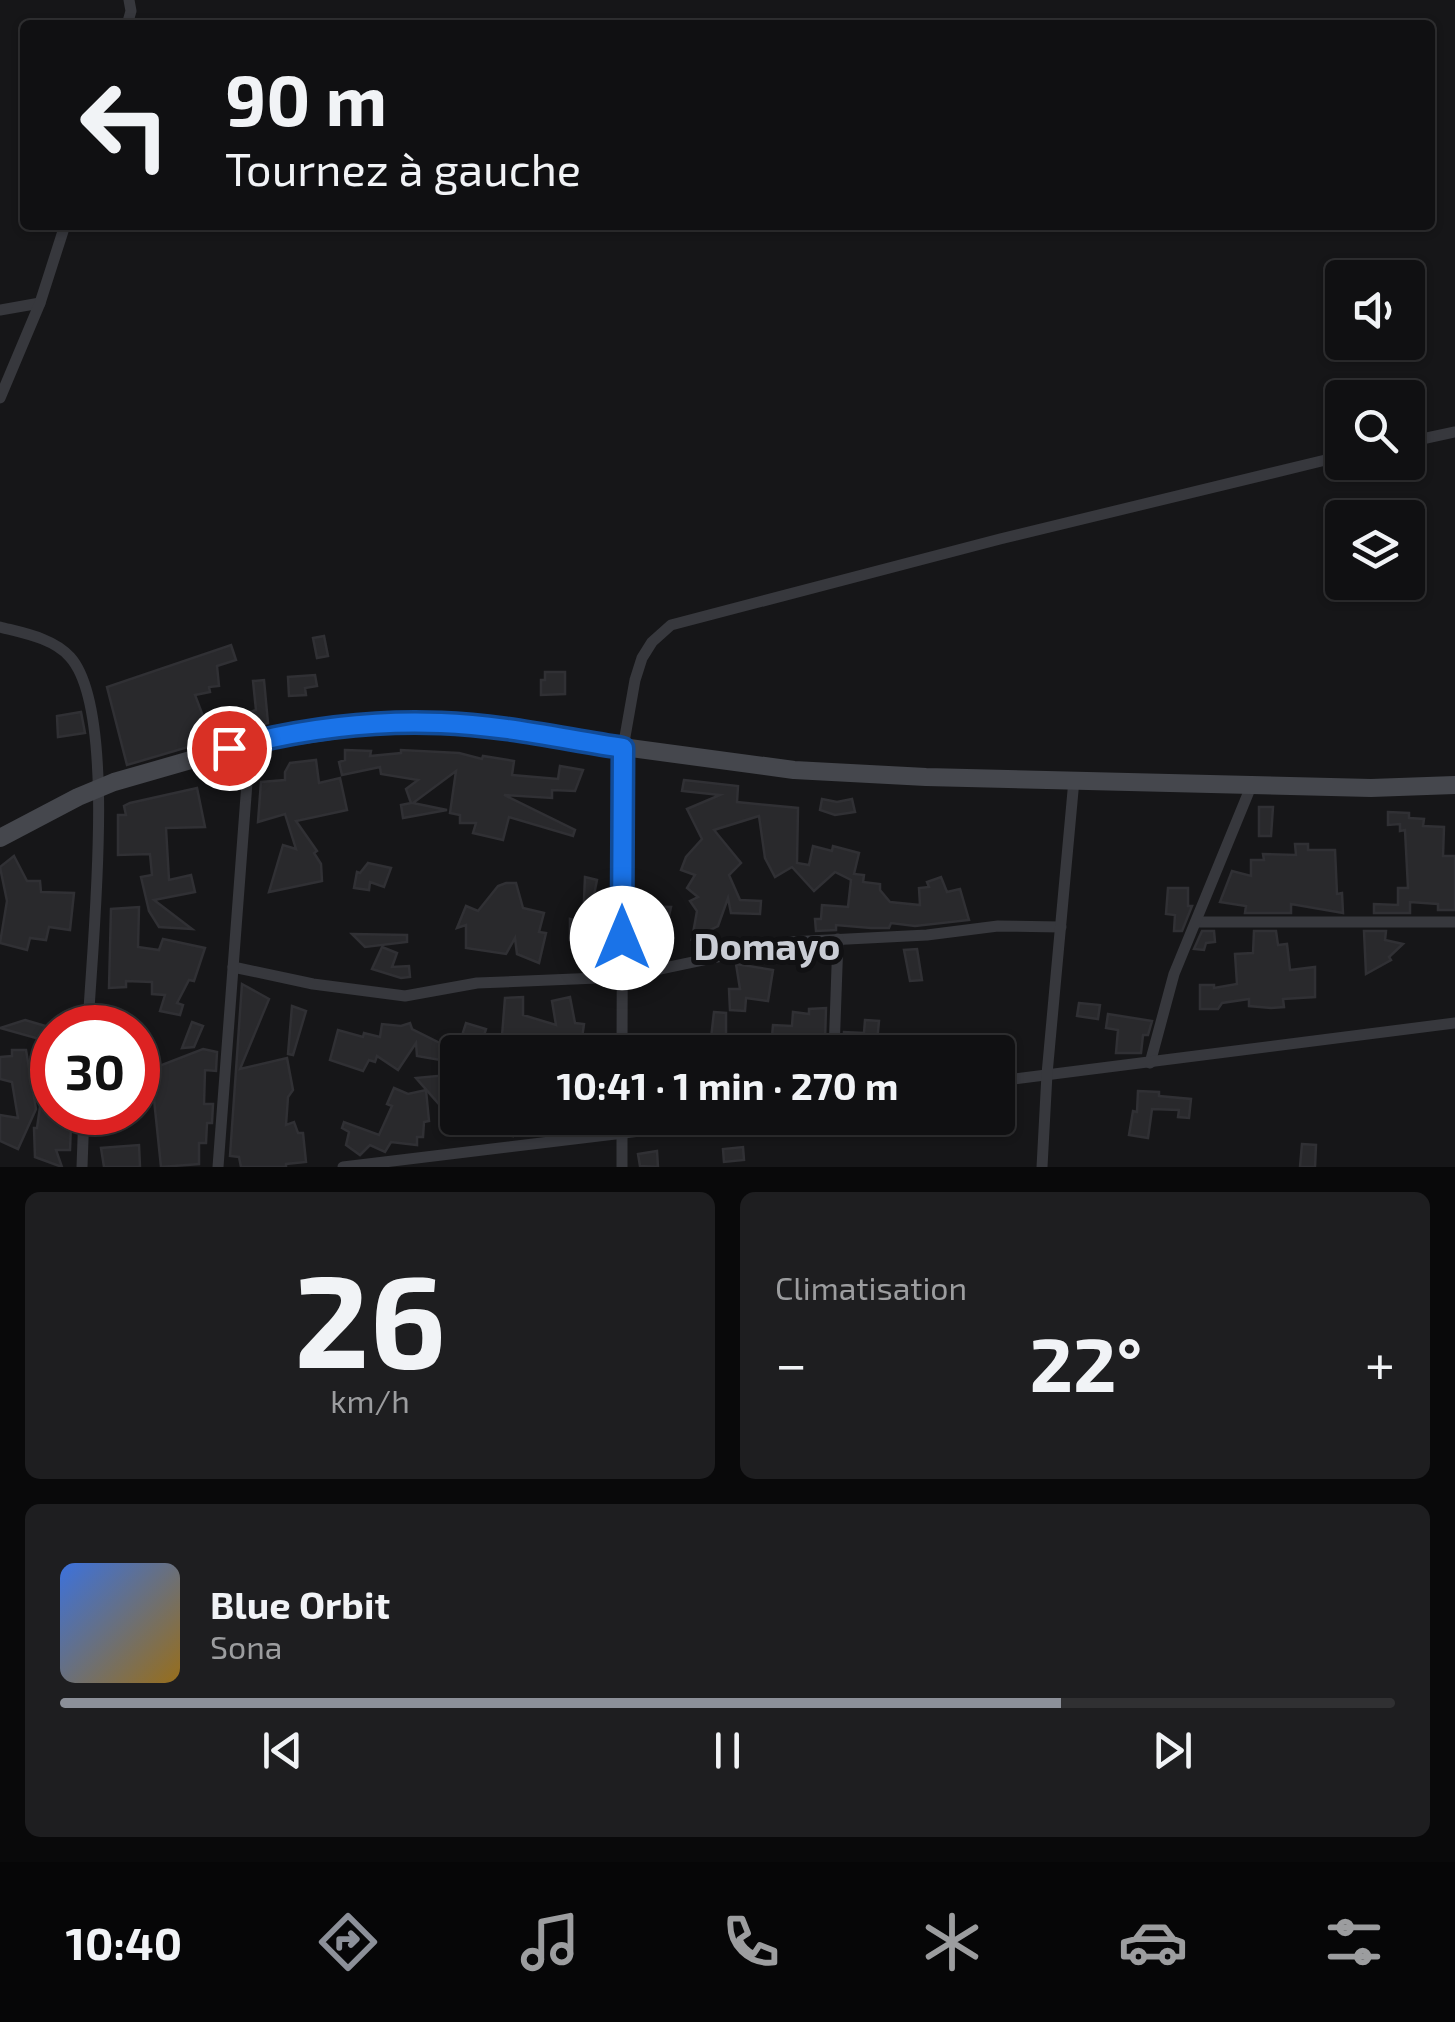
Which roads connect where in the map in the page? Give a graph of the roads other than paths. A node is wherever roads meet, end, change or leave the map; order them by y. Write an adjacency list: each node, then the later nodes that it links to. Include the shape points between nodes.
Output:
1 (146, 0): 2 (street)
2 (130, 6)
3 (63, 230): 4 (street)
4 (40, 302): 5 (street); 6 (street)
5 (0, 310)
6 (0, 398)
7 (1455, 432): 8 (street)
8 (1425, 438)
9 (1325, 460): 12 (street, via 671,625 642,658)
10 (0, 627): 16 (street, via 49,642 80,672)
11 (250, 742): 12 (main road, via 384,723 445,723); 16 (main road); 22 (street)
12 (623, 748): 13 (main road, via 794,770); 23 (street)
13 (1074, 780): 14 (main road); 20 (street)
14 (1252, 784): 15 (main road); 18 (street)
15 (1455, 786)
16 (100, 787): 17 (main road); 24 (street)
17 (0, 838)
18 (1196, 922): 19 (street); 28 (street)
19 (1455, 922)
20 (1060, 927): 21 (street); 29 (street)
21 (838, 940): 23 (street, via 760,945); 27 (street)
22 (233, 967): 23 (street, via 406,996 477,983); 36 (street)
23 (622, 977): 26 (street)
24 (89, 1005)
25 (1455, 1023): 28 (street)
26 (622, 1035)
27 (835, 1035)
28 (1150, 1063): 29 (street)
29 (1047, 1074): 30 (street); 39 (street)
30 (1015, 1079)
31 (83, 1135): 35 (street)
32 (615, 1135): 34 (street)
33 (622, 1135): 38 (street)
34 (434, 1161): 37 (street)
35 (82, 1167)
36 (218, 1167)
37 (343, 1167)
38 (622, 1167)
39 (1042, 1167)

